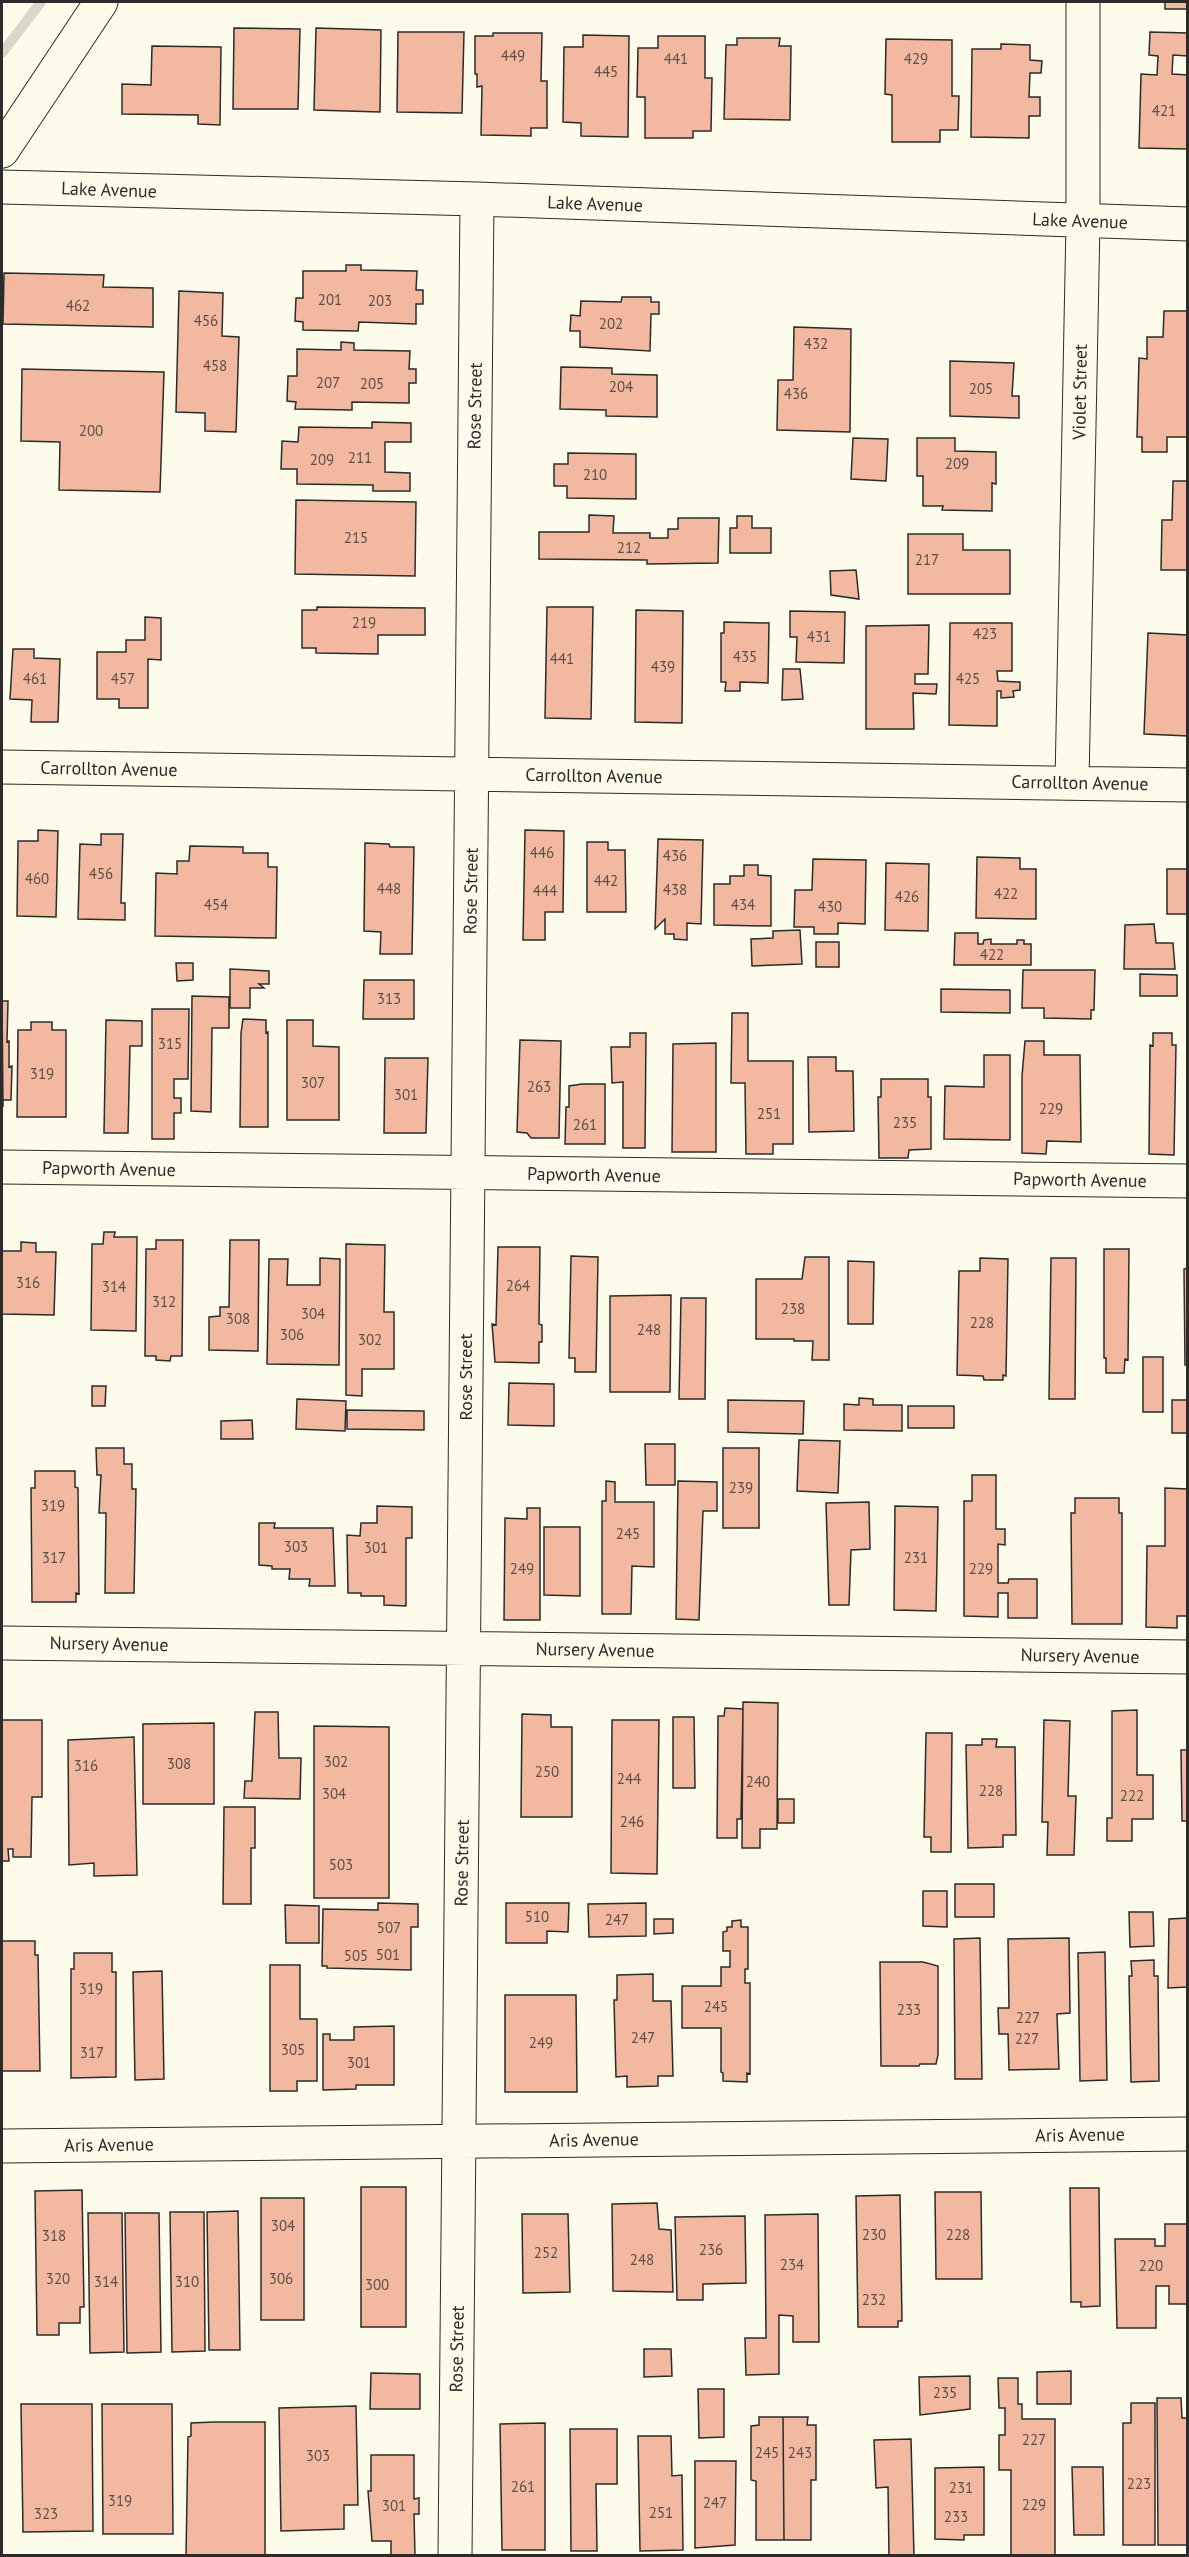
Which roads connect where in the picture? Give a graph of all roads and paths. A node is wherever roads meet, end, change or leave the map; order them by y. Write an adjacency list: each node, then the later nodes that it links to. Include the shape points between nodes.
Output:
1 (101, 2): 3 (street)
2 (1083, 2): 6 (street, Violet Street)
3 (2, 151)
4 (2, 187): 5 (street, Lake Avenue)
5 (477, 200): 6 (street, Lake Avenue); 9 (street, Rose Street)
6 (1083, 222): 7 (street, Lake Avenue); 10 (street, Violet Street)
7 (1188, 224)
8 (2, 767): 9 (street, Carrollton Avenue)
9 (472, 775): 10 (street, Carrollton Avenue); 13 (street, Rose Street)
10 (1072, 783): 11 (street, Carrollton Avenue)
11 (1188, 785)
12 (2, 1167): 13 (street, Papworth Avenue)
13 (468, 1174): 14 (street, Papworth Avenue); 16 (street, Rose Street)
14 (1188, 1181)
15 (2, 1643): 16 (street, Nursery Avenue)
16 (464, 1648): 17 (street, Nursery Avenue); 19 (street, Rose Street)
17 (1188, 1657)
18 (1188, 2134): 19 (street, Aris Avenue)
19 (459, 2141): 20 (street, Aris Avenue); 21 (street, Rose Street)
20 (2, 2146)
21 (455, 2556)

